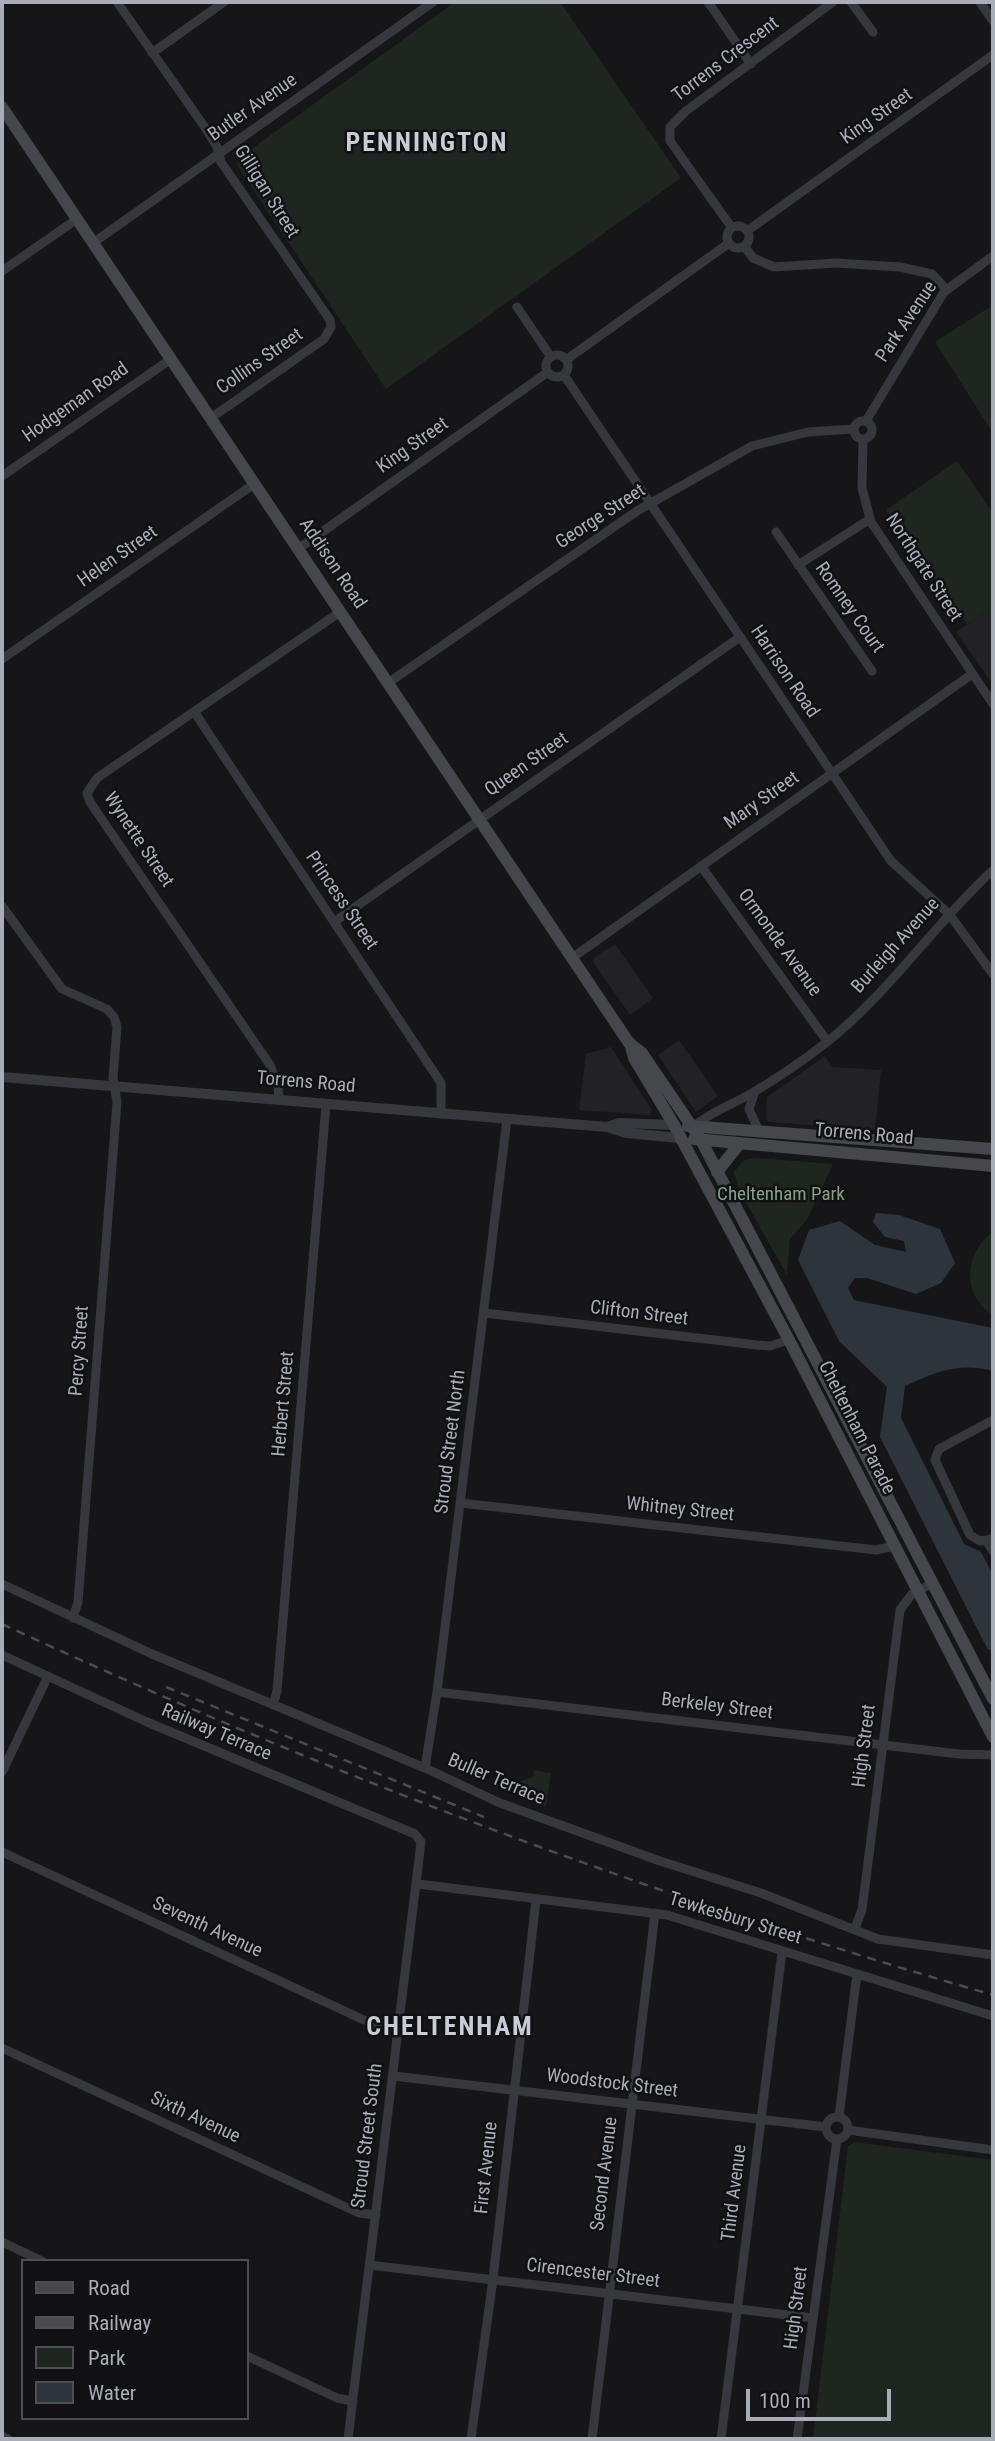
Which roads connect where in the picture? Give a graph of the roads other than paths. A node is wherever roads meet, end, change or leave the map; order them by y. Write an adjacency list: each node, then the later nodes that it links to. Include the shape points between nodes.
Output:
1 (117, 2): 12 (street, Gilligan Street)
2 (224, 2): 12 (street)
3 (412, 2): 9 (street)
4 (433, 2): 9 (street, Butler Avenue)
5 (708, 2): 14 (street)
6 (833, 2): 14 (street, Torrens Crescent)
7 (851, 2): 11 (street)
8 (979, 2): 10 (street)
9 (419, 12): 16 (street, Butler Avenue)
10 (993, 21)
11 (873, 32)
12 (152, 53): 16 (street, Gilligan Street)
13 (993, 55): 19 (street, King Street)
14 (751, 64): 18 (street, Torrens Crescent, via 686,111 669,134)
15 (2, 108): 17 (main road, Addison Road)
16 (220, 153): 20 (street, Butler Avenue); 27 (street, Gilligan Street, via 221,162 330,320)
17 (77, 219): 20 (main road, Addison Road); 24 (street)
18 (732, 228): 19 (street, via 741,226); 21 (street)
19 (747, 231): 22 (street, via 749,239)
20 (93, 243): 29 (main road, Addison Road)
21 (729, 243): 22 (street); 30 (street)
22 (744, 246): 25 (street, via 753,258 774,267 837,263 900,267 932,274)
23 (993, 256): 25 (street, Park Avenue)
24 (2, 271)
25 (947, 290): 34 (street, Park Avenue)
26 (517, 307): 28 (street)
27 (328, 334): 33 (street, Collins Street)
28 (551, 357): 30 (street); 31 (street)
29 (171, 359): 33 (main road, Addison Road); 37 (street, Hodgeman Road)
30 (566, 360): 32 (street)
31 (548, 372): 32 (street); 42 (street, King Street)
32 (564, 375): 39 (street, Harrison Road)
33 (211, 418): 38 (main road, Addison Road)
34 (866, 421): 35 (street); 36 (street, via 872,432)
35 (854, 429): 36 (street); 39 (street, George Street, via 808,432 752,446)
36 (863, 439): 40 (street, Northgate Street, via 862,488)
37 (2, 476)
38 (254, 484): 42 (main road, Addison Road); 46 (street, Helen Street)
39 (650, 503): 45 (street, Harrison Road); 49 (street, George Street)
40 (870, 519): 43 (street, Romney Court); 48 (street, Northgate Street)
41 (776, 532): 43 (street, Romney Court)
42 (298, 549): 44 (main road, Addison Road)
43 (798, 565): 47 (street, Romney Court)
44 (340, 612): 49 (main road, Addison Road); 51 (street, Wynette Street)
45 (740, 637): 52 (street, Harrison Road); 53 (street, Queen Street)
46 (2, 659)
47 (872, 671)
48 (972, 674): 50 (street, Northgate Street); 52 (street, Mary Street)
49 (388, 683): 53 (main road, Addison Road)
50 (993, 704)
51 (195, 713): 58 (street, Princess Street); 66 (street, Wynette Street, via 97,778 87,793 270,1065)
52 (831, 774): 54 (street, Mary Street); 57 (street, Harrison Road, via 891,861)
53 (480, 820): 58 (street, Queen Street); 59 (main road, Addison Road)
54 (701, 866): 59 (street, Mary Street); 61 (street, Ormonde Avenue)
55 (993, 870): 57 (street, Burleigh Avenue)
56 (2, 906): 64 (street, Percy Street, via 62,989 107,1009 114,1017)
57 (949, 914): 60 (street, Harrison Road); 61 (street, Burleigh Avenue, via 893,981)
58 (334, 922): 68 (street, Princess Street, via 442,1083)
59 (572, 958): 62 (main road, Addison Road)
60 (993, 974)
61 (827, 1041): 65 (street, Burleigh Avenue)
62 (629, 1043): 70 (main road, Addison Road); 72 (main road, Addison Road, via 642,1053)
63 (2, 1077): 64 (street, Torrens Road)
64 (114, 1085): 66 (street, Torrens Road); 92 (street, Percy Street, via 117,1102)
65 (755, 1091): 72 (street, Burleigh Avenue); 73 (street, via 749,1109)
66 (279, 1100): 67 (street, Torrens Road)
67 (326, 1105): 68 (street, Torrens Road); 97 (street, Herbert Street)
68 (441, 1114): 69 (street, Torrens Road)
69 (507, 1119): 71 (street, Torrens Road); 82 (street, Stroud Street North)
70 (674, 1125): 71 (street, Torrens Road, via 620,1123); 72 (main road, Torrens Road); 74 (main road, Addison Road)
71 (607, 1127): 74 (street, Torrens Road)
72 (692, 1127): 73 (main road, Torrens Road); 75 (main road, Addison Road)
73 (760, 1133): 77 (main road, Torrens Road)
74 (680, 1138): 75 (main road, Torrens Road); 83 (main road, Cheltenham Parade)
75 (701, 1140): 76 (main road, Torrens Road); 81 (main road, Cheltenham Parade)
76 (740, 1143): 79 (main road, Torrens Road); 81 (main road)
77 (957, 1146): 78 (main road, Torrens Road); 79 (main road, via 965,1155)
78 (993, 1149)
79 (961, 1163): 80 (main road, Torrens Road)
80 (993, 1166)
81 (717, 1172): 89 (main road, Cheltenham Parade)
82 (485, 1312): 83 (street, Clifton Street, via 757,1345); 85 (street, Stroud Street North)
83 (789, 1340): 87 (main road, Cheltenham Parade)
84 (993, 1420): 86 (street, via 939,1449 934,1460 970,1535)
85 (461, 1503): 87 (street, Whitney Street, via 876,1550); 95 (street, Stroud Street North)
86 (990, 1541): 88 (street)
87 (895, 1546): 91 (main road, Cheltenham Parade)
88 (993, 1551)
89 (933, 1583): 91 (street, High Street); 96 (main road, Cheltenham Parade)
90 (2, 1584): 92 (street, Buller Terrace)
91 (918, 1591): 98 (main road, Cheltenham Parade); 99 (street, High Street, via 900,1610)
92 (73, 1618): 97 (street, Buller Terrace)
93 (2, 1655): 94 (street, Railway Terrace)
94 (48, 1676): 102 (street); 103 (street, Railway Terrace)
95 (437, 1692): 99 (street, Berkeley Street); 101 (street, Stroud Street North)
96 (993, 1699)
97 (273, 1705): 101 (street, Buller Terrace)
98 (993, 1737)
99 (883, 1745): 100 (street, Berkeley Street); 108 (street, High Street, via 862,1909)
100 (993, 1755)
101 (425, 1768): 108 (street, Buller Terrace, via 500,1803)
102 (2, 1772)
103 (418, 1837): 105 (street, Stroud Street South)
104 (2, 1852): 113 (street, Seventh Avenue, via 379,2027)
105 (418, 1884): 106 (street, Tewkesbury Street); 113 (street, Stroud Street South)
106 (536, 1900): 107 (street, Tewkesbury Street); 116 (street, First Avenue)
107 (655, 1913): 109 (street, Tewkesbury Street); 117 (street, Second Avenue)
108 (855, 1928): 110 (street, Buller Terrace, via 878,1939)
109 (782, 1952): 111 (street, Tewkesbury Street); 119 (street, Third Avenue)
110 (993, 1955)
111 (857, 1974): 112 (street, Tewkesbury Street); 118 (street)
112 (993, 2016)
113 (399, 2029): 115 (street, Stroud Street South)
114 (2, 2048): 124 (street, Sixth Avenue, via 359,2213)
115 (393, 2076): 116 (street, Woodstock Street); 124 (street, Stroud Street South)
116 (513, 2090): 117 (street, Woodstock Street); 128 (street, First Avenue)
117 (632, 2103): 119 (street, Woodstock Street); 129 (street, Second Avenue)
118 (839, 2117): 120 (street); 121 (street)
119 (762, 2120): 120 (street, Woodstock Street); 130 (street, Third Avenue)
120 (826, 2127): 122 (street)
121 (848, 2130): 122 (street); 123 (street)
122 (837, 2139): 131 (street, High Street)
123 (993, 2150)
124 (376, 2215): 127 (street, Stroud Street South)
125 (2, 2242): 126 (street)
126 (38, 2259)
127 (369, 2265): 128 (street, Cirencester Street); 133 (street, Stroud Street South)
128 (493, 2279): 129 (street, Cirencester Street); 137 (street, First Avenue)
129 (608, 2293): 130 (street, Cirencester Street); 138 (street, Second Avenue)
130 (738, 2309): 131 (street, Cirencester Street); 139 (street, Third Avenue)
131 (813, 2318): 140 (street, High Street)
132 (248, 2356): 133 (street)
133 (353, 2401): 136 (street, Stroud Street South)
134 (2, 2436): 135 (street)
135 (8, 2439)
136 (348, 2439)
137 (471, 2439)
138 (592, 2439)
139 (721, 2439)
140 (797, 2439)

